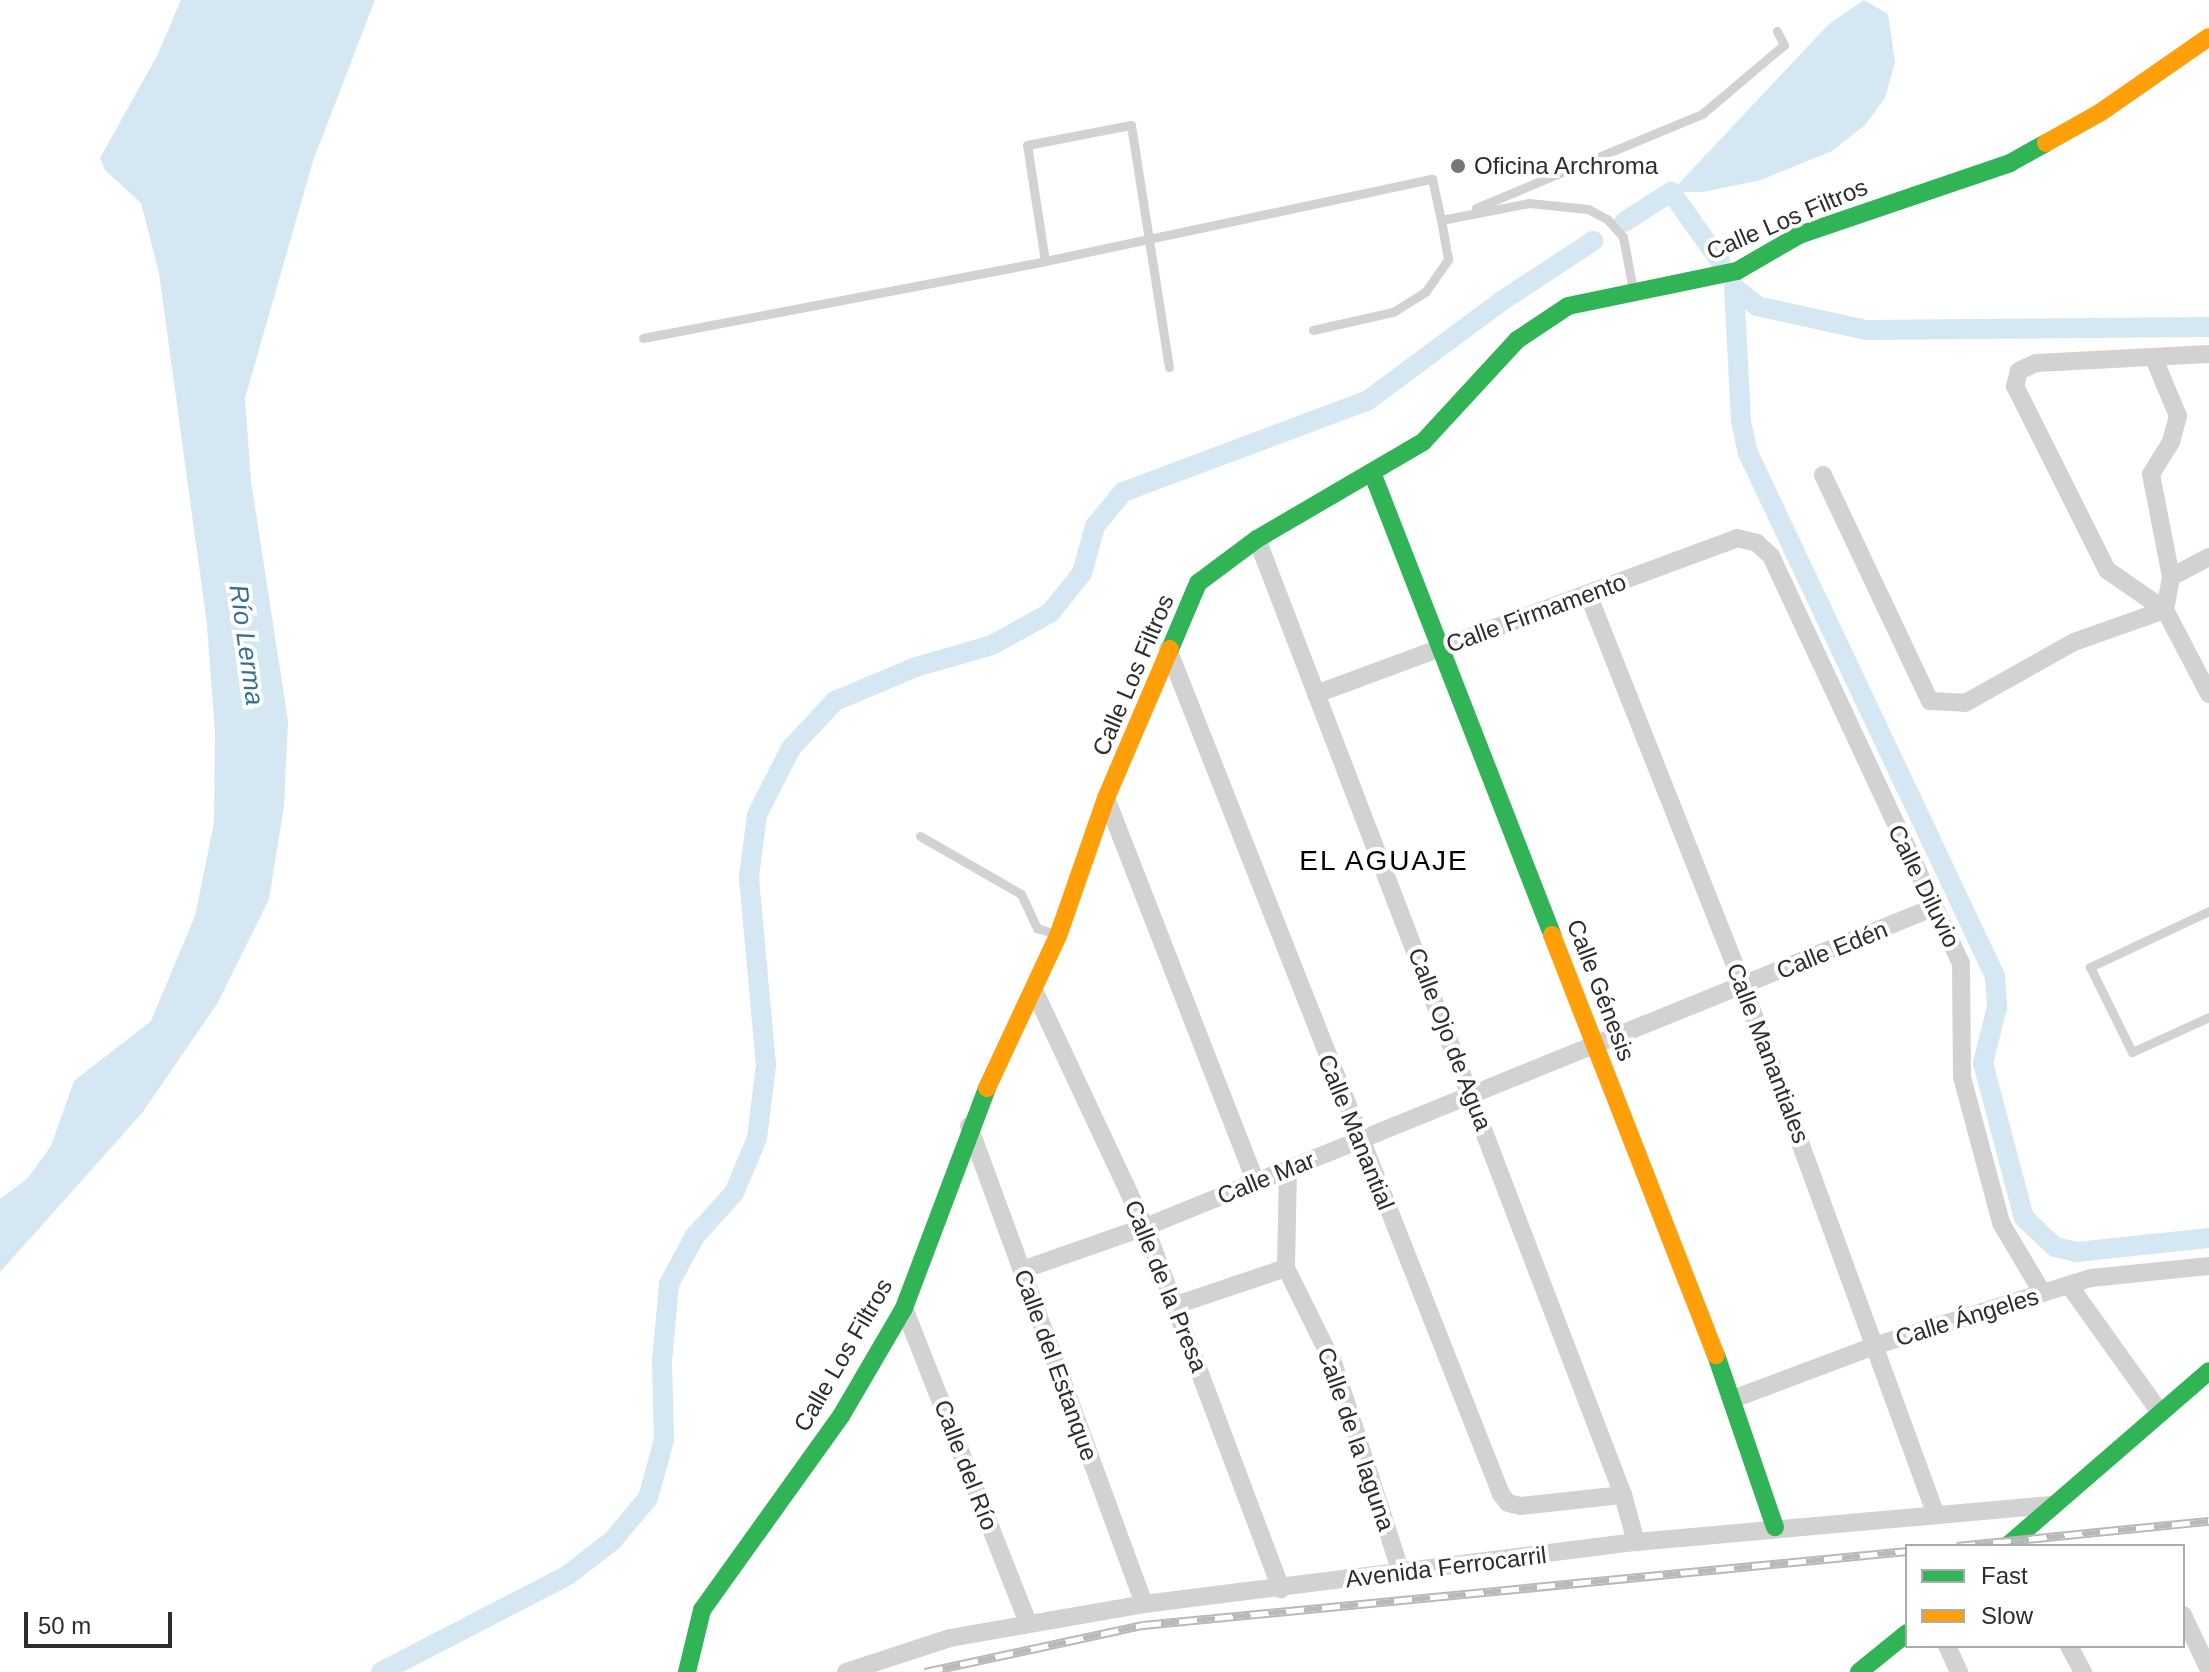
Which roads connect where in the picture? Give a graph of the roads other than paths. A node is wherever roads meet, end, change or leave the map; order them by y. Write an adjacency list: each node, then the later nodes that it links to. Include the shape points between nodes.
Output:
1 (1777, 31): 3 (lane, via 1784,45 1702,114)
2 (2209, 37): 7 (street, Calle Los Filtros, via 2101,112 2010,163 1799,235 1737,271)
3 (1458, 216): 4 (lane); 7 (lane, via 1529,203 1588,209 1607,219 1623,237)
4 (1441, 220): 5 (lane, via 1432,179); 8 (lane, via 1448,259 1426,291 1393,312)
5 (1147, 237): 6 (lane); 6 (lane, via 1131,125 1027,145); 12 (lane)
6 (1045, 261): 9 (lane)
7 (1633, 290): 13 (street, Calle Los Filtros, via 1568,306 1517,340 1423,442)
8 (1313, 330)
9 (643, 338)
10 (2209, 354): 11 (street)
11 (2155, 361): 18 (street, via 2178,416 2171,442 2151,474); 20 (street, via 2036,363 2019,371 2015,386 2107,570)
12 (1169, 367)
13 (1373, 475): 15 (street, Calle Los Filtros); 22 (street, Calle Génesis)
14 (1823, 475): 20 (street, via 1930,701 1965,703 2074,642)
15 (1257, 539): 21 (street, Calle Los Filtros, via 1198,583); 23 (street, Calle Ojo de Agua)
16 (1757, 543): 19 (street, Calle Firmamento, via 1737,538); 27 (street, Calle Diluvio, via 1771,556)
17 (2209, 557): 18 (street)
18 (2171, 577): 20 (street)
19 (1588, 594): 22 (street, Calle Firmamento); 30 (street, Calle Manantiales)
20 (2165, 610): 24 (street)
21 (1168, 649): 25 (street, Calle Los Filtros); 36 (street, Calle Manantial)
22 (1441, 649): 23 (street, Calle Firmamento); 33 (street, Calle Génesis)
23 (1316, 694): 34 (street, Calle Ojo de Agua)
24 (2209, 694)
25 (1106, 798): 29 (street, Calle Los Filtros); 38 (street)
26 (920, 836): 29 (lane, via 1021,894 1037,928)
27 (1932, 908): 30 (street, Calle Edén); 44 (street, Calle Diluvio, via 1961,963 1962,1077 2001,1223)
28 (2209, 911): 32 (lane, via 2090,967 2132,1052)
29 (1058, 936): 31 (street, Calle Los Filtros)
30 (1743, 986): 33 (street, Calle Edén); 47 (street, Calle Manantiales)
31 (1034, 990): 35 (street, Calle Los Filtros); 39 (street, Calle de la Presa)
32 (2209, 1017)
33 (1597, 1044): 34 (street, Calle Mar); 49 (street, Calle Génesis)
34 (1471, 1095): 36 (street, Calle Mar); 51 (street, Calle Ojo de Agua)
35 (969, 1126): 42 (street, Calle del Estanque); 46 (street, Calle Los Filtros)
36 (1359, 1140): 37 (street, Calle Mar); 51 (street, Calle Manantial, via 1508,1503)
37 (1288, 1169): 38 (street, Calle Mar); 41 (street, Calle de la laguna)
38 (1256, 1182): 39 (street, Calle Mar)
39 (1145, 1227): 42 (street, Calle Mar); 45 (street, Calle de la Presa)
40 (2209, 1266): 43 (street, Calle Ángeles, via 2091,1278)
41 (1286, 1268): 45 (street); 57 (street, Calle de la laguna, via 1334,1365)
42 (1022, 1270): 59 (street, Calle del Estanque)
43 (2071, 1288): 44 (street, Calle Ángeles); 50 (street)
44 (2042, 1292): 47 (street, Calle Ángeles)
45 (1176, 1305): 58 (street, Calle de la Presa)
46 (904, 1308): 61 (street, Calle del Río); 66 (street, Calle Los Filtros, via 841,1416 702,1610)
47 (1877, 1345): 49 (street, Calle Ángeles); 53 (street, Calle Manantiales)
48 (2209, 1371): 50 (street)
49 (1733, 1399): 54 (street, Calle Génesis)
50 (2159, 1411): 52 (street)
51 (1623, 1495): 55 (street, Calle Ojo de Agua)
52 (2054, 1505): 53 (street, Avenida Ferrocarril); 56 (street)
53 (1936, 1515): 54 (street, Avenida Ferrocarril)
54 (1775, 1527): 55 (street, Avenida Ferrocarril)
55 (1636, 1542): 57 (street, Avenida Ferrocarril)
56 (2009, 1544)
57 (1401, 1572): 58 (street, Avenida Ferrocarril)
58 (1281, 1589): 59 (street, Avenida Ferrocarril)
59 (1144, 1604): 61 (street, Avenida Ferrocarril)
60 (2185, 1619): 65 (street)
61 (1028, 1622): 67 (street, Avenida Ferrocarril, via 950,1638)
62 (1905, 1635): 68 (street)
63 (1948, 1648): 69 (street)
64 (2070, 1648): 70 (street)
65 (2209, 1670)
66 (687, 1672)
67 (846, 1672)
68 (1859, 1672)
69 (1959, 1672)
70 (2083, 1672)

